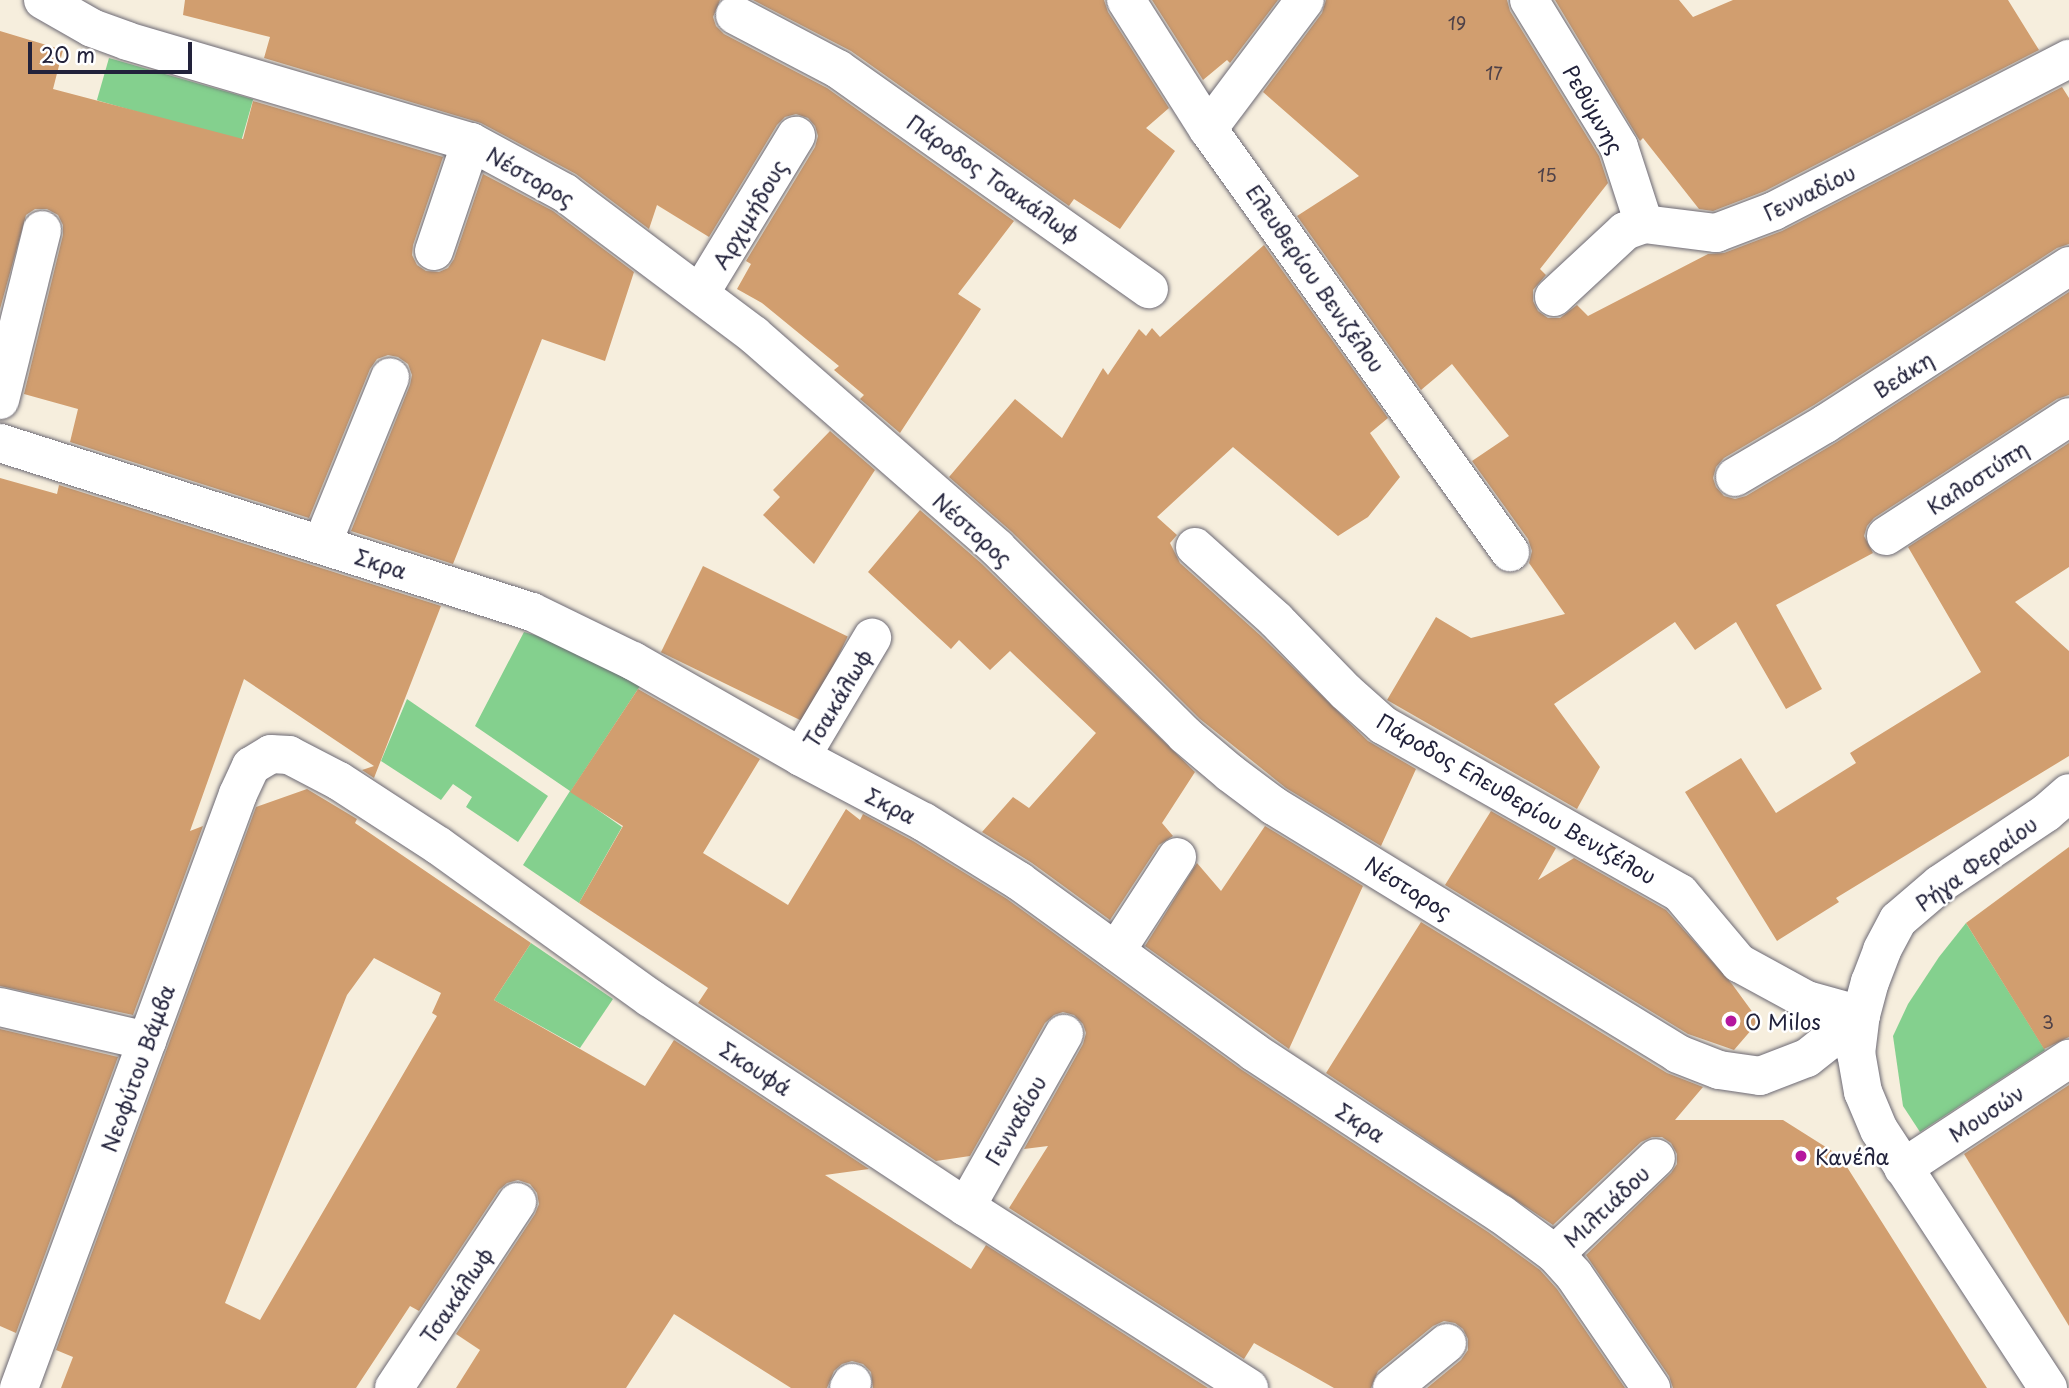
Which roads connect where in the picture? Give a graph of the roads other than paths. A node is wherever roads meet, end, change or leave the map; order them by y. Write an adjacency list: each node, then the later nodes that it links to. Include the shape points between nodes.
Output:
1 (43, 0): 5 (street, Νέστορος)
2 (1126, 0): 8 (street, Ελευθερίου Βενιζέλου)
3 (1305, 0): 8 (street)
4 (1529, 0): 11 (street, Ρεθύμνης, via 1619,147)
5 (95, 14): 10 (street, Νέστορος)
6 (735, 15): 15 (street, Πάροδος Τσακάλωφ, via 838,69)
7 (2069, 59): 11 (street, Γενναδίου, via 1774,211 1716,233)
8 (1208, 129): 26 (street, Ελευθερίου Βενιζέλου)
9 (796, 136): 16 (street, Αρχιμήδους)
10 (471, 142): 13 (street); 16 (street, Νέστορος, via 565,193)
11 (1644, 224): 17 (street, via 1625,231)
12 (42, 230): 19 (street)
13 (434, 251)
14 (2069, 266): 22 (street, Βεάκη, via 1825,425)
15 (1149, 289)
16 (701, 292): 34 (street, Νέστορος, via 997,548 1185,736 1274,806 1678,1054 1719,1070 1760,1076 1807,1058)
17 (1554, 297)
18 (390, 377): 24 (street)
19 (0, 400)
20 (2069, 417): 23 (street, Καλοστύπη)
21 (0, 443): 24 (street, Σκρα)
22 (1735, 477)
23 (1886, 536)
24 (322, 544): 29 (street, Σκρα, via 563,625)
25 (1195, 547): 34 (street, Πάροδος Ελευθερίου Βενιζέλου, via 1383,725 1680,893 1739,963 1807,1000)
26 (1510, 552)
27 (872, 638): 29 (street, Τσακάλωφ)
28 (266, 756): 36 (street, Νεοφύτου Βάμβα, via 251,766 238,794); 41 (street, Σκουφά, via 289,755 340,781 439,846 650,998)
29 (802, 757): 32 (street, Σκρα, via 924,822 1007,873)
30 (2069, 793): 34 (street, Ρήγα Φεραίου, via 1940,884 1898,920 1882,950)
31 (1177, 857): 32 (street)
32 (1116, 951): 42 (street, Σκρα, via 1254,1052)
33 (0, 1007): 36 (street)
34 (1861, 1015): 39 (street, via 1856,1054 1863,1092 1879,1130)
35 (1064, 1034): 41 (street, Γενναδίου)
36 (147, 1041): 44 (street, Νεοφύτου Βάμβα)
37 (2069, 1059): 39 (street, Μουσών)
38 (1656, 1158): 42 (street, Μιλτιάδου)
39 (1903, 1168): 49 (street)
40 (517, 1202): 45 (street, Τσακάλωφ)
41 (966, 1207): 46 (street, Σκουφά)
42 (1555, 1254): 48 (street, Σκρα)
43 (1447, 1343): 47 (street)
44 (19, 1388)
45 (394, 1388)
46 (1249, 1388)
47 (1392, 1388)
48 (1651, 1388)
49 (2048, 1388)

